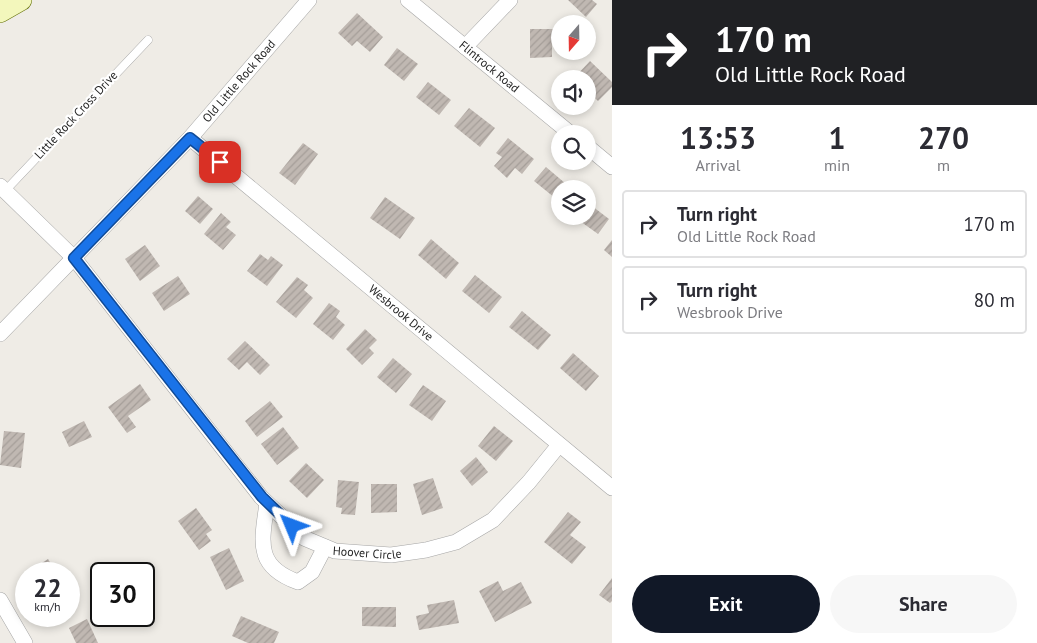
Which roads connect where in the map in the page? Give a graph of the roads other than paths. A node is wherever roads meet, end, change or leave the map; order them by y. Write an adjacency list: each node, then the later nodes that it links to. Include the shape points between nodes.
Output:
1 (21, 0): 5 (main road)
2 (309, 0): 9 (street, Old Little Rock Road)
3 (408, 0): 7 (street, Flintrock Road)
4 (510, 0): 7 (street)
5 (0, 12)
6 (148, 40): 12 (lane, Little Rock Cross Drive)
7 (465, 47): 8 (street, Flintrock Road)
8 (560, 125)
9 (190, 138): 13 (street, Old Little Rock Road); 15 (street, Wesbrook Drive)
10 (596, 154): 11 (street)
11 (612, 167)
12 (2, 189): 13 (street, Hoover Circle)
13 (74, 258): 14 (street, Old Little Rock Road); 17 (street, Hoover Circle)
14 (0, 334)
15 (560, 445): 16 (street, Wesbrook Drive); 18 (street, Hoover Circle, via 493,520 456,542 391,554 335,551)
16 (612, 488)
17 (267, 502): 18 (street, Hoover Circle, via 304,538); 18 (street, via 263,537 267,562 282,576 298,582 312,572)
18 (326, 547)
19 (0, 600): 20 (street)
20 (25, 643)

